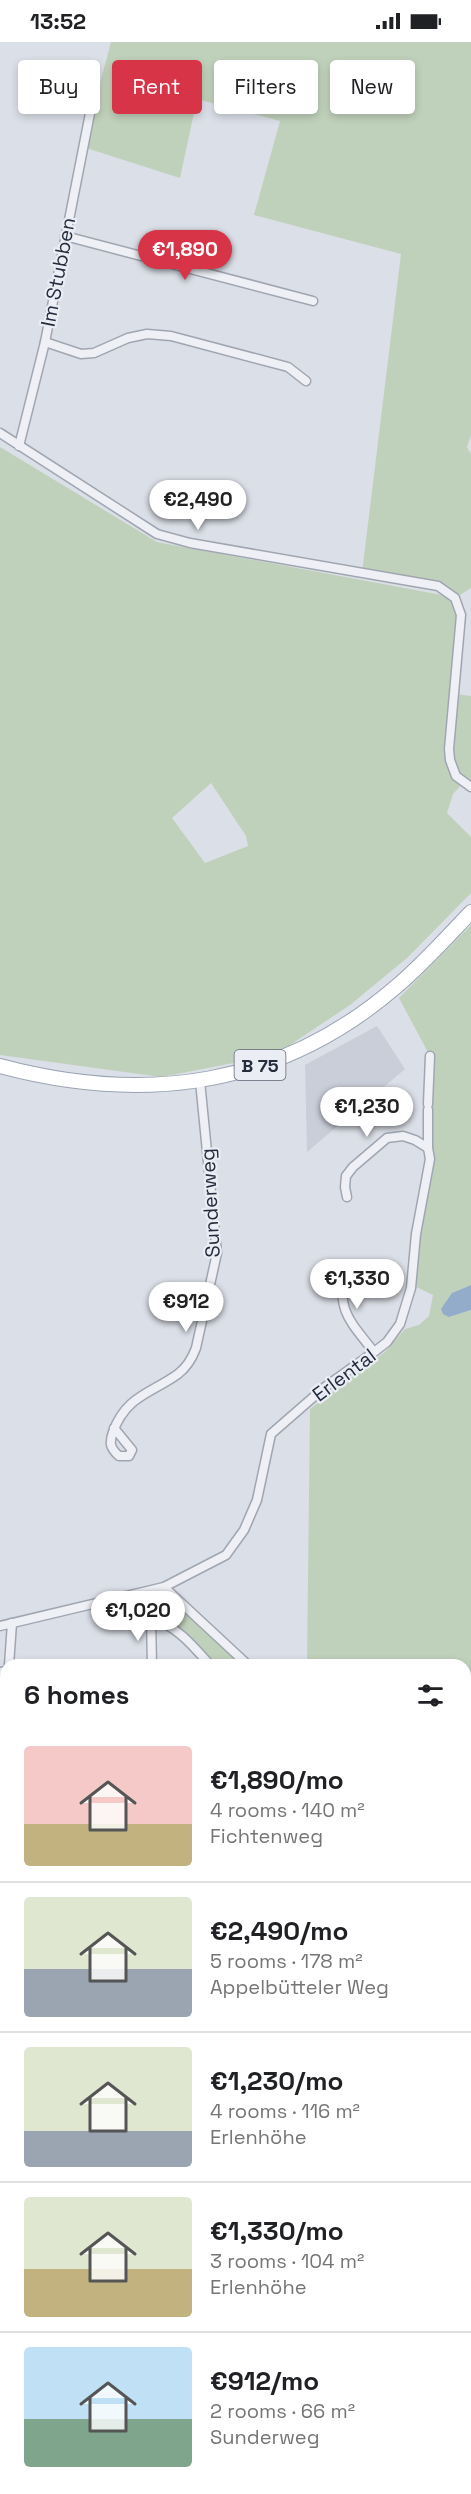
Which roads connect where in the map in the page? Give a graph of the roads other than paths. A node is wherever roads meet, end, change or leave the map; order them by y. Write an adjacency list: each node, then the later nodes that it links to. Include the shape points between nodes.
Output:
1 (90, 114): 2 (street, Im Stubben)
2 (65, 236): 3 (street); 4 (street, Im Stubben)
3 (313, 301)
4 (45, 342): 5 (street, via 88,354 128,338 147,334 171,336 288,367); 7 (street, Im Stubben)
5 (306, 381)
6 (0, 433): 7 (street)
7 (19, 446): 8 (street, via 157,534 438,586 455,598 461,615 450,752 456,776)
8 (471, 788)
9 (471, 912): 12 (main road, B 75, via 397,987 351,1020 252,1069)
10 (430, 1056): 13 (street, Erlental)
11 (0, 1065): 12 (main road, B 75, via 100,1084 152,1086)
12 (200, 1081): 17 (street, Sunderweg, via 217,1253 196,1348 192,1360 179,1373 123,1409)
13 (428, 1148): 14 (street, via 403,1136 387,1138 346,1176); 16 (street, Erlental, via 430,1159 405,1312 387,1342)
14 (347, 1197)
15 (341, 1266): 16 (street, via 341,1300 346,1316)
16 (374, 1352): 18 (street, Erlental, via 271,1434 257,1500 244,1530 226,1555)
17 (114, 1428)
18 (164, 1587): 19 (street, Erlental); 26 (street)
19 (116, 1599): 20 (street, via 125,1612); 21 (street, Erlental)
20 (151, 1618): 24 (street); 25 (street, via 173,1629)
21 (12, 1623): 22 (street, Erlental); 23 (street)
22 (0, 1626)
23 (9, 1659)
24 (152, 1659)
25 (204, 1659)
26 (242, 1659)

